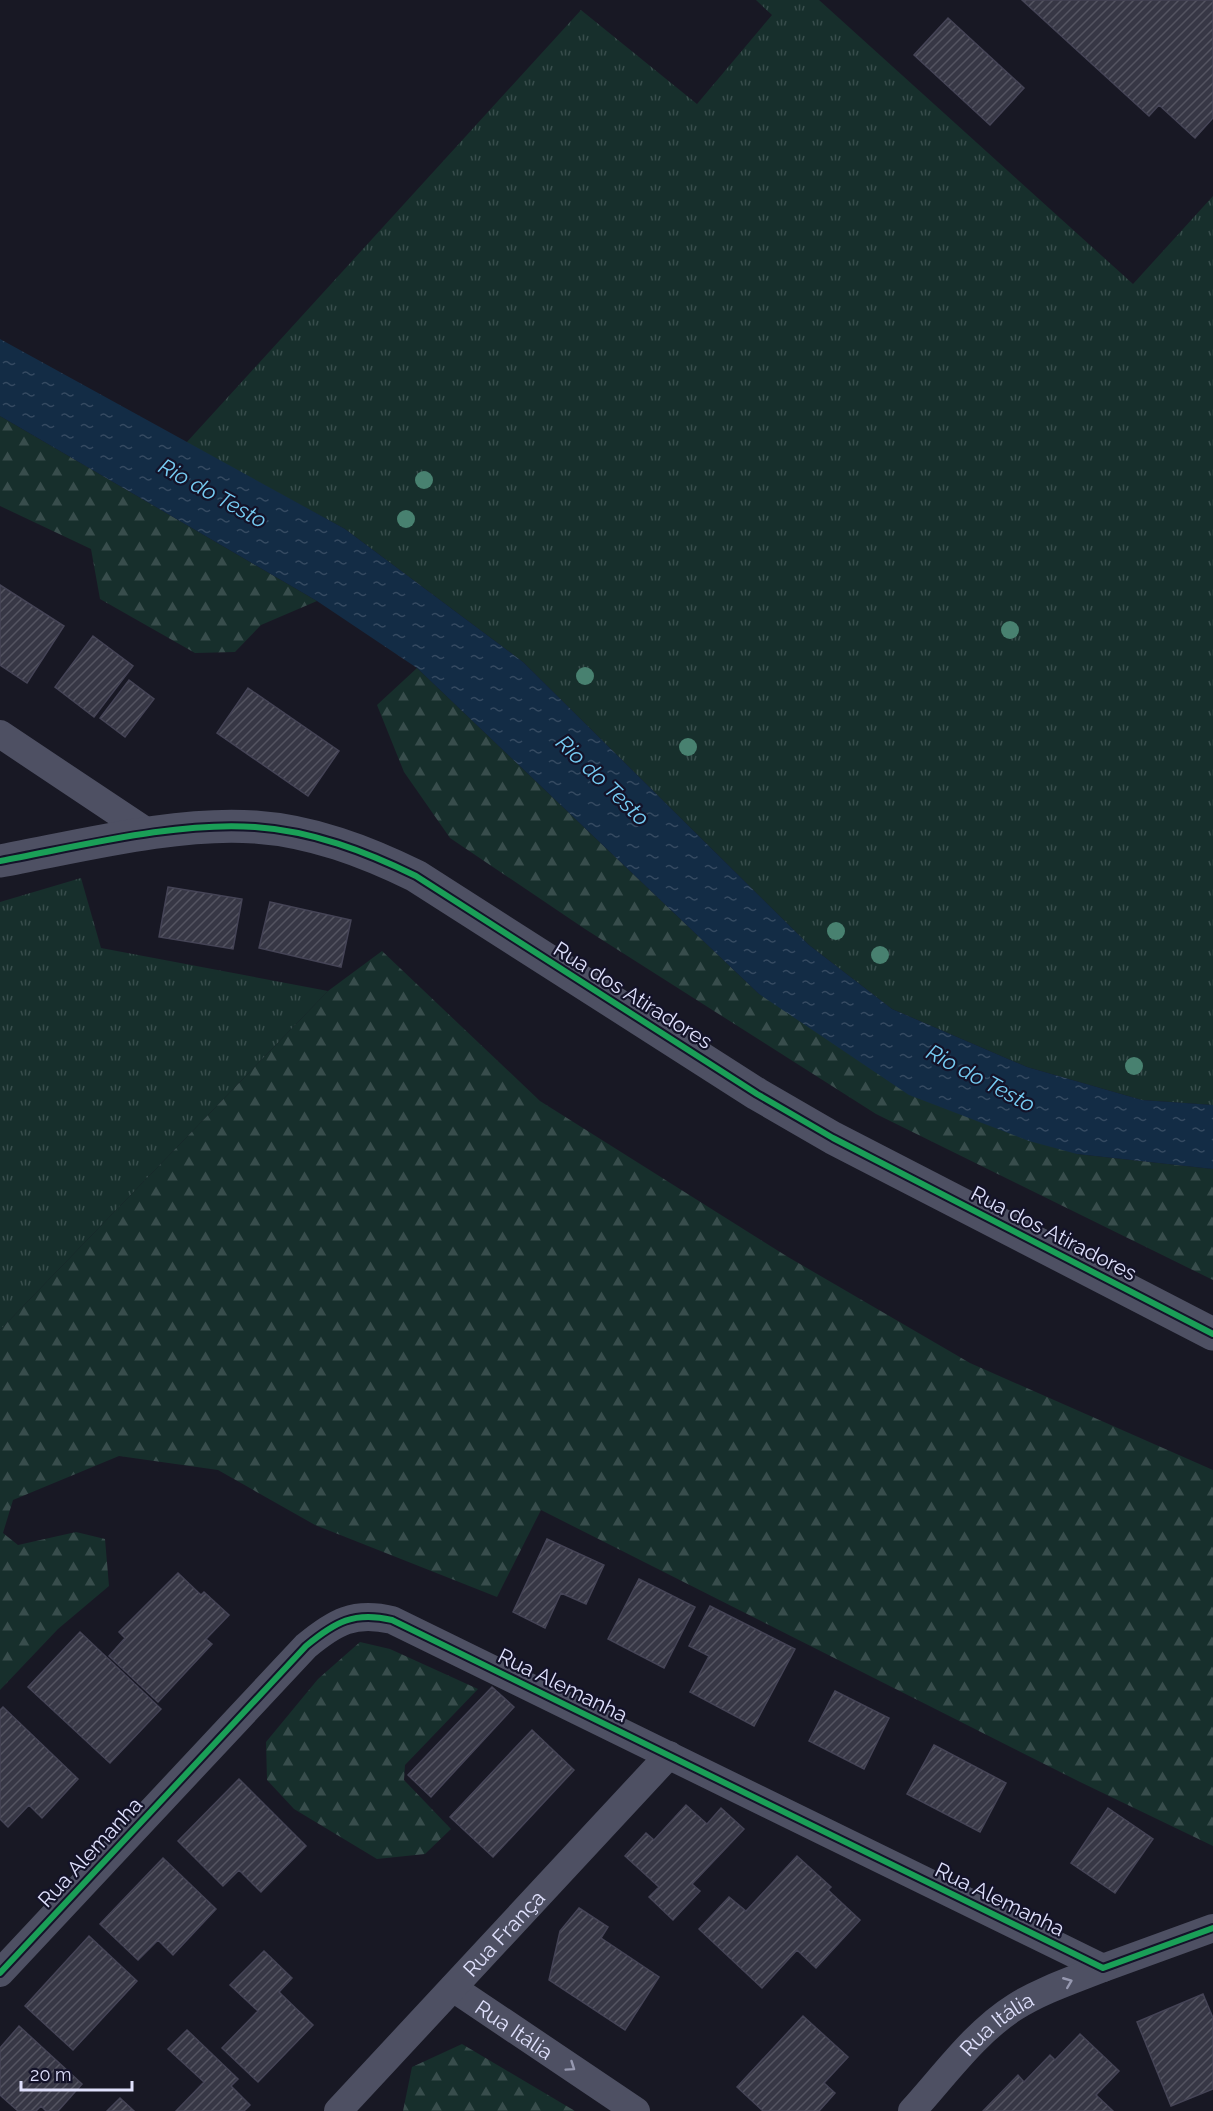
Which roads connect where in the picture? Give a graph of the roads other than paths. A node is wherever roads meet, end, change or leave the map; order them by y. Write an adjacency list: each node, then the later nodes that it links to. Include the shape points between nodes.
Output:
1 (0, 734): 2 (street)
2 (150, 834): 3 (street, Rua dos Atiradores); 4 (street, Rua dos Atiradores, via 254,826 368,852 416,876 833,1138)
3 (0, 861)
4 (1213, 1334)
5 (669, 1755): 7 (street, Rua Alemanha); 8 (street, Rua Alemanha, via 392,1620 369,1615 347,1620 327,1629 306,1646); 9 (street, Rua França)
6 (1213, 1928): 7 (street)
7 (1103, 1968): 12 (street, Rua Itália, one-way to 7, via 990,2027 1014,2008 1042,1992)
8 (0, 1973)
9 (453, 1988): 10 (street, Rua França); 11 (street, Rua Itália, one-way to 11)
10 (339, 2111)
11 (636, 2111)
12 (912, 2111)

